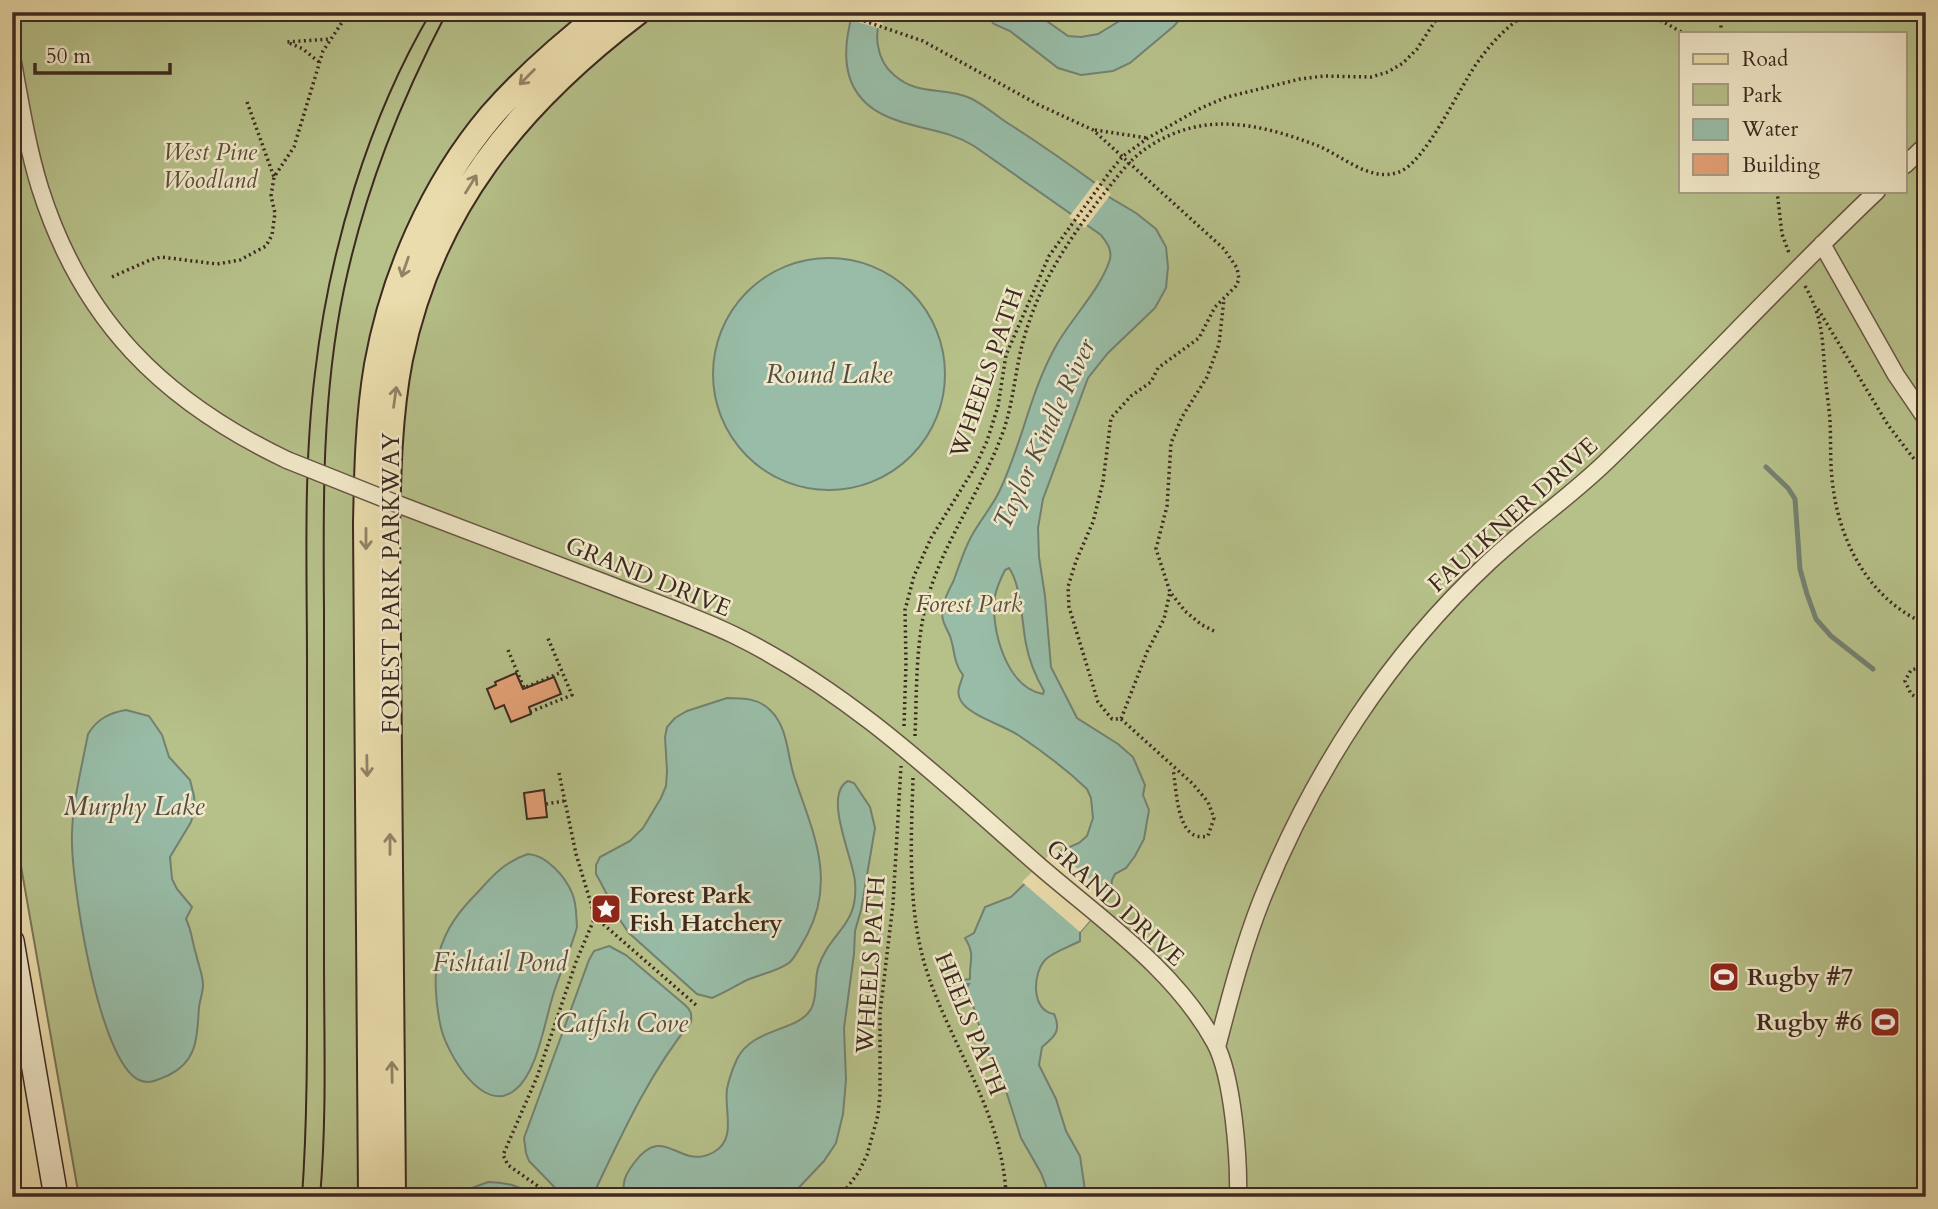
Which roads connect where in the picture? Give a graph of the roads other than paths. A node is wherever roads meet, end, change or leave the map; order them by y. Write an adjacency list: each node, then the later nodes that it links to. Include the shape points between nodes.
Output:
1 (604, 12): 11 (main road, FOREST PARK PARKWAY, one-way to 11, via 557,49 489,118 449,176 409,258 377,365 366,524)
2 (638, 12): 15 (main road, FOREST PARK PARKWAY, one-way to 2, via 387,533 388,464 400,359 428,266 472,183 525,112 557,79)
3 (12, 57): 10 (street, GRAND DRIVE, bridge, via 27,139 57,234 87,293 133,354 187,403 220,426 287,460 733,634 801,671 888,734 1096,914 1180,992)
4 (1926, 145): 5 (street)
5 (1906, 164)
6 (1876, 192): 7 (street, FAULKNER DRIVE)
7 (1822, 244): 8 (street); 10 (street, FAULKNER DRIVE, via 1666,404 1598,470 1490,561 1405,650 1349,731 1300,816 1262,900)
8 (1926, 419)
9 (12, 941): 12 (main road)
10 (1217, 1047): 16 (street, GRAND DRIVE, via 1234,1128)
11 (371, 1172): 13 (main road); 14 (main road, FOREST PARK PARKWAY)
12 (56, 1197)
13 (363, 1197)
14 (371, 1197)
15 (393, 1197)
16 (1238, 1197)

